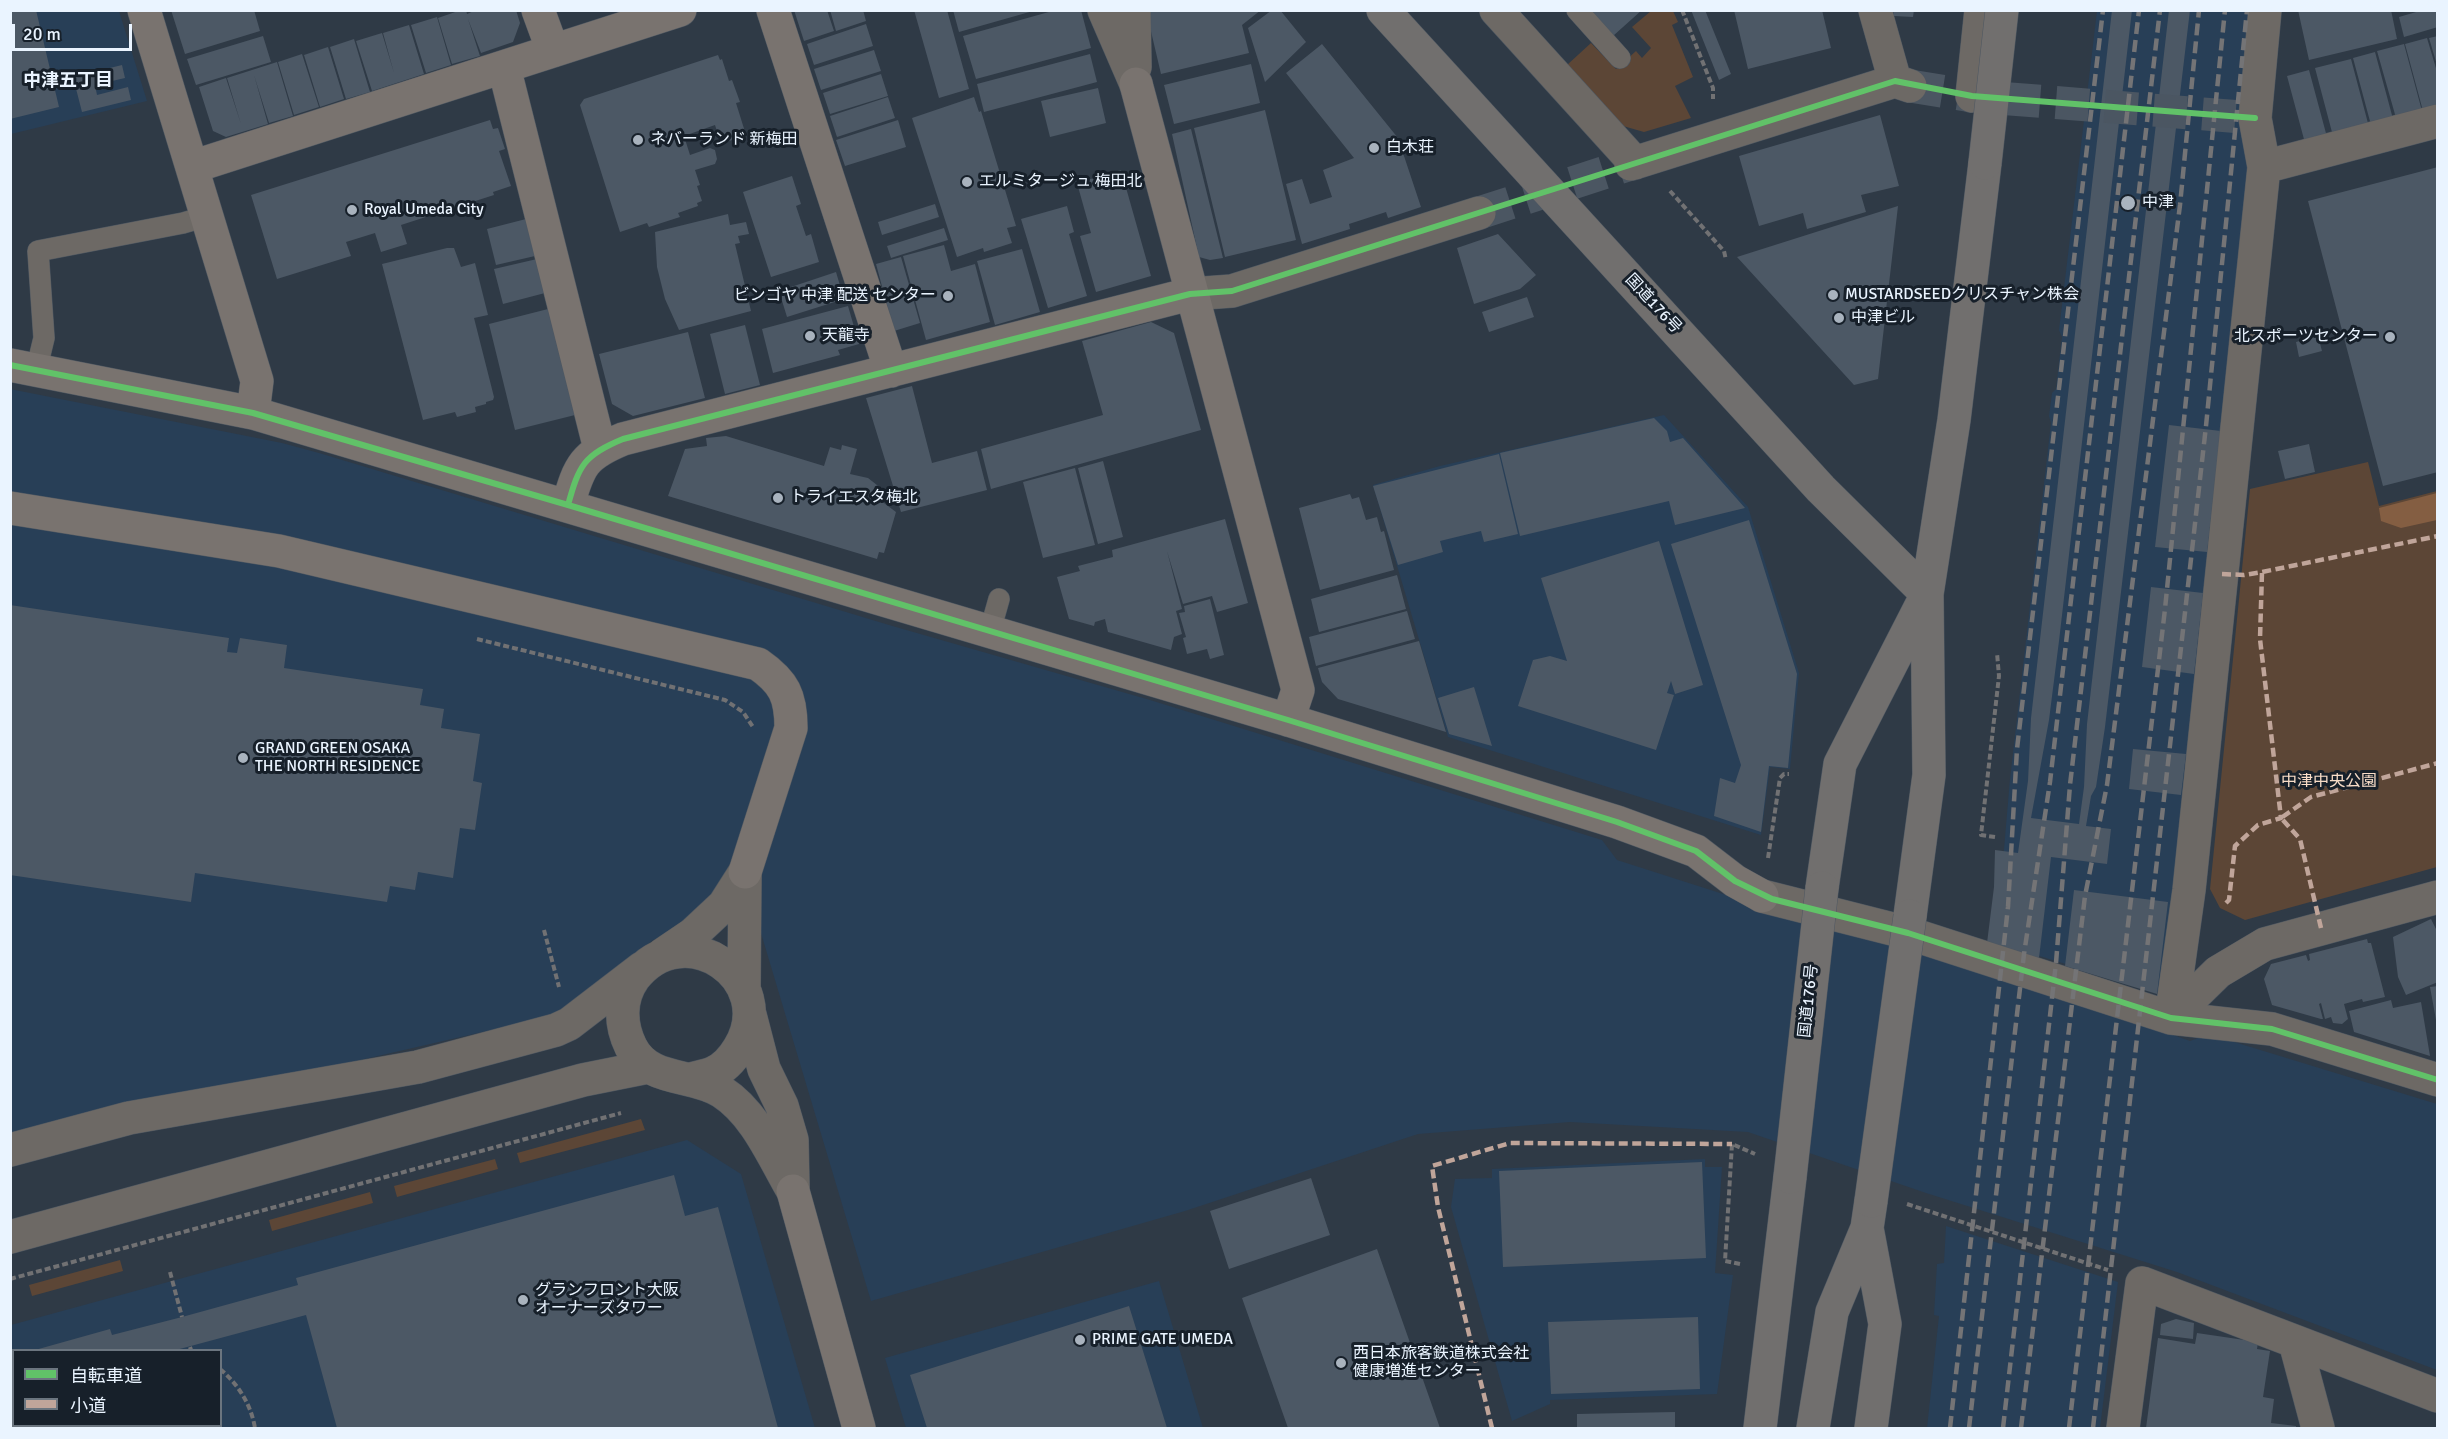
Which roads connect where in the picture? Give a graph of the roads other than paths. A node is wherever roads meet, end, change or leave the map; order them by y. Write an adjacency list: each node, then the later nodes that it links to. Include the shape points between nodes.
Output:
1 (144, 10): 20 (street)
2 (538, 10): 14 (street)
3 (680, 10): 14 (street)
4 (773, 10): 26 (street)
5 (1104, 10): 17 (street)
6 (1134, 10): 17 (street)
7 (1383, 10): 31 (highway, 国道176号, via 1821,489)
8 (1496, 10): 10 (street, via 1633,163 1902,84)
9 (1577, 10): 15 (lane)
10 (1875, 10)
11 (1981, 10): 18 (street)
12 (2002, 10): 31 (highway, 国道176号, bridge, via 1954,420)
13 (2265, 10): 21 (street, via 2255,118)
14 (553, 51): 16 (street)
15 (1620, 58)
16 (504, 67): 20 (street); 28 (street)
17 (1136, 84): 24 (street)
18 (1972, 96)
19 (2438, 121): 21 (street)
20 (192, 167): 23 (street)
21 (2264, 167): 39 (street, via 2189,890)
22 (1479, 213): 24 (street, via 1232,291)
23 (207, 216): 25 (lane, via 38,251 44,338); 27 (street, via 257,381)
24 (1190, 294): 26 (street); 34 (street, via 1298,690)
25 (23, 368): 27 (street)
26 (891, 371): 28 (street, via 623,439)
27 (252, 413): 29 (street)
28 (600, 449): 29 (street, via 576,478)
29 (568, 506): 33 (street)
30 (10, 508): 35 (street, via 279,551 758,664 775,676 785,692 791,710 790,728)
31 (1927, 594): 45 (highway, 国道176号, bridge, via 1929,775); 52 (highway, 国道176号, bridge, via 1840,764 1822,888)
32 (999, 599): 33 (lane)
33 (990, 631): 34 (street)
34 (1288, 720): 39 (street, via 1617,822 1696,851 1762,896 1908,933)
35 (745, 872): 37 (street, via 724,905 693,934); 38 (street)
36 (2438, 897): 39 (street, via 2265,944 2218,972)
37 (652, 962): 38 (street, via 686,950 711,955 731,969); 40 (street, via 628,986 622,1008 623,1030 632,1050); 43 (street, via 556,1030 418,1066 129,1118)
38 (747, 1002): 41 (street, via 746,1037 733,1058 714,1072); 44 (street, via 764,1069 782,1106 792,1140)
39 (2171, 1018): 42 (street, via 2272,1029)
40 (648, 1066): 41 (street, via 668,1077); 46 (street, via 572,1083)
41 (691, 1079): 44 (street, via 722,1091 750,1117)
42 (2438, 1080)
43 (10, 1150)
44 (793, 1191): 51 (street)
45 (1879, 1210): 53 (highway, 国道176号, via 1832,1312); 54 (highway, via 1885,1324)
46 (10, 1237)
47 (2295, 1342): 48 (street); 49 (street); 55 (street, via 2142,1283)
48 (2352, 1363): 49 (street); 50 (street)
49 (2308, 1386): 56 (street)
50 (2438, 1396)
51 (859, 1428)
52 (1760, 1428)
53 (1813, 1428)
54 (1871, 1428)
55 (2123, 1428)
56 (2318, 1428)

